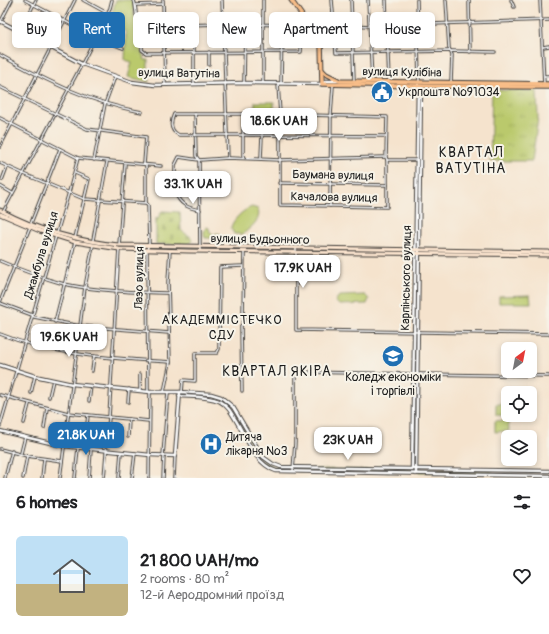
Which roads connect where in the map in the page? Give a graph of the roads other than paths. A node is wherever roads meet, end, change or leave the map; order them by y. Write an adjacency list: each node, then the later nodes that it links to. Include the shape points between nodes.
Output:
1 (12, 0): 39 (street)
2 (25, 0): 22 (street)
3 (36, 0): 22 (street)
4 (75, 0): 38 (street)
5 (83, 0): 26 (street)
6 (112, 0): 27 (street)
7 (134, 0): 23 (street)
8 (163, 0): 21 (street)
9 (222, 0): 30 (street)
10 (263, 0): 44 (street)
11 (291, 0): 31 (main road)
12 (332, 0): 32 (street)
13 (351, 0): 33 (street)
14 (368, 0): 47 (street)
15 (386, 0): 34 (street)
16 (417, 0): 35 (street, Карпінського вулиця)
17 (446, 0): 43 (street)
18 (469, 0): 40 (street)
19 (511, 0): 24 (street)
20 (540, 0): 36 (street)
21 (163, 4): 23 (street); 29 (street)
22 (33, 5): 25 (street); 38 (street)
23 (136, 5): 28 (street)
24 (514, 7)
25 (30, 12)
26 (105, 12)
27 (108, 12)
28 (136, 12)
29 (163, 12)
30 (222, 12)
31 (300, 12)
32 (333, 12)
33 (351, 12)
34 (386, 12)
35 (417, 12)
36 (541, 20): 37 (street); 40 (street); 51 (street)
37 (549, 20)
38 (65, 21): 41 (street); 49 (street)
39 (0, 22): 48 (street, вулиця Ватутіна)
40 (470, 22): 43 (street); 75 (street)
41 (69, 23)
42 (435, 23): 43 (street)
43 (447, 23): 66 (street)
44 (263, 25): 45 (street); 71 (street)
45 (269, 25)
46 (362, 26): 47 (street)
47 (369, 26): 77 (street)
48 (12, 28)
49 (61, 28)
50 (549, 46): 51 (street)
51 (543, 47): 84 (street)
52 (50, 48): 80 (street, вулиця Ватутіна); 83 (street)
53 (90, 48): 80 (street)
54 (142, 48): 67 (street, via 146,53)
55 (165, 48): 67 (street)
56 (195, 48): 68 (street)
57 (225, 48): 70 (street)
58 (280, 48): 72 (street)
59 (301, 48): 72 (street, via 301,52)
60 (321, 48): 82 (main road)
61 (336, 48): 73 (street, via 336,53)
62 (353, 48): 73 (street)
63 (387, 48): 78 (street)
64 (418, 48): 74 (street, Карпінського вулиця)
65 (245, 51): 70 (street); 71 (street); 92 (street)
66 (451, 51): 74 (street); 75 (street); 99 (street)
67 (165, 52): 68 (street); 101 (street)
68 (195, 52): 69 (street); 95 (street)
69 (209, 52): 70 (street); 81 (street)
70 (225, 52): 91 (street)
71 (263, 52): 72 (street); 93 (street)
72 (280, 52): 94 (street)
73 (353, 52): 77 (street); 88 (street)
74 (418, 52): 78 (street); 98 (street, Карпінського вулиця)
75 (470, 52): 76 (street)
76 (494, 52)
77 (370, 53): 78 (street); 89 (street)
78 (387, 53): 90 (street)
79 (0, 55): 83 (street)
80 (82, 64): 86 (street, вулиця Ватутіна); 104 (street)
81 (209, 65)
82 (321, 69): 87 (main road); 96 (main road)
83 (37, 75): 104 (street); 105 (street)
84 (544, 76): 85 (street); 100 (street)
85 (549, 76)
86 (115, 77): 101 (street, вулиця Ватутіна, via 132,82); 106 (street)
87 (340, 81): 88 (main road, вулиця Ватутіна); 96 (street, вулиця Ватутіна, via 326,81)
88 (354, 81): 89 (main road, вулиця Кулібіна)
89 (372, 81): 90 (main road, вулиця Кулібіна)
90 (389, 82): 98 (main road, вулиця Кулібіна)
91 (225, 83): 92 (street, вулиця Ватутіна); 95 (street, вулиця Ватутіна); 113 (street)
92 (244, 83): 93 (street, вулиця Ватутіна)
93 (262, 83): 94 (street, вулиця Ватутіна)
94 (279, 83): 96 (street, вулиця Ватутіна); 111 (street)
95 (194, 84): 101 (street, вулиця Ватутіна)
96 (322, 84): 97 (main road, вулиця Ватутіна)
97 (333, 84): 98 (main road, вулиця Ватутіна); 115 (street)
98 (419, 84): 99 (main road, вулиця Ватутіна); 139 (street, Карпінського вулиця); 173 (street, Карпінського вулиця)
99 (450, 84): 100 (main road, вулиця Ватутіна); 102 (main road, вулиця Ватутіна)
100 (544, 84): 102 (main road, вулиця Ватутіна)
101 (165, 85)
102 (549, 85)
103 (0, 87): 105 (street)
104 (68, 90): 106 (street); 112 (street)
105 (24, 99): 112 (street); 117 (street)
106 (105, 104): 107 (street); 118 (street)
107 (142, 112)
108 (195, 114): 113 (street); 120 (street); 120 (street, via 174,114 171,122 175,133)
109 (244, 114): 110 (street); 113 (street); 119 (street)
110 (263, 114): 111 (street); 122 (street)
111 (280, 114): 123 (street)
112 (55, 115): 118 (street); 126 (street)
113 (227, 115): 121 (street)
114 (306, 115): 115 (street)
115 (331, 116): 124 (street); 125 (street, via 386,117)
116 (0, 118): 117 (street)
117 (12, 124): 126 (street); 127 (street)
118 (99, 132): 135 (street); 143 (street, Лазо вулиця, via 146,136)
119 (243, 134): 121 (street); 122 (street); 134 (street)
120 (196, 135): 121 (street); 136 (street, via 196,156)
121 (228, 135): 131 (street)
122 (262, 135): 123 (street); 132 (street)
123 (280, 135): 124 (street); 137 (street)
124 (331, 136): 125 (street); 133 (street)
125 (386, 136): 129 (street)
126 (42, 140): 128 (street); 147 (street)
127 (0, 147)
128 (60, 149): 130 (street); 150 (street)
129 (386, 157): 133 (street); 138 (street)
130 (78, 158): 135 (street); 146 (street, Джамбула вулиця)
131 (228, 158): 134 (street); 136 (street)
132 (261, 158): 134 (street); 137 (street)
133 (330, 158): 137 (street); 151 (street)
134 (245, 159)
135 (94, 160): 140 (street)
136 (199, 160): 161 (street); 161 (street, via 179,157 175,165 175,192 188,208)
137 (280, 160): 149 (street)
138 (387, 160): 139 (street); 152 (street)
139 (416, 160): 173 (street, Карпінського вулиця)
140 (107, 162): 142 (street); 157 (street)
141 (0, 163): 144 (street)
142 (125, 164): 143 (street); 158 (street)
143 (145, 164): 145 (street); 159 (street, Лазо вулиця)
144 (8, 166): 147 (street); 148 (street)
145 (161, 166)
146 (75, 173): 154 (street, Джамбула вулиця); 156 (street, via 89,179)
147 (24, 174): 150 (street); 155 (street)
148 (2, 180)
149 (279, 183): 151 (street, Баумана вулиця); 160 (street, Качалова вулиця, via 280,205)
150 (47, 184): 154 (street); 163 (street)
151 (330, 184): 152 (street, Баумана вулиця); 160 (street)
152 (387, 185): 160 (street, Качалова вулиця, via 387,207)
153 (0, 186): 155 (street)
154 (69, 192): 156 (street); 164 (street, Джамбула вулиця)
155 (13, 194): 162 (street)
156 (84, 198): 157 (street); 165 (street)
157 (100, 200): 158 (street); 166 (street)
158 (123, 202): 159 (street); 167 (street)
159 (146, 203): 168 (street, Лазо вулиця)
160 (330, 206)
161 (200, 210): 169 (street)
162 (1, 214): 163 (main road, вулиця Будьонного)
163 (30, 226): 164 (main road, вулиця Будьонного); 179 (street)
164 (56, 235): 165 (main road, вулиця Будьонного); 180 (street, Джамбула вулиця)
165 (75, 240): 166 (main road, вулиця Будьонного); 181 (street)
166 (93, 244): 167 (main road, вулиця Будьонного); 182 (street)
167 (119, 247): 168 (main road, вулиця Будьонного); 183 (street)
168 (148, 248): 169 (main road, вулиця Будьонного); 171 (main road, вулиця Будьонного); 184 (street, Лазо вулиця)
169 (200, 249): 170 (main road, вулиця Будьонного); 171 (main road, вулиця Будьонного)
170 (244, 249): 172 (main road, вулиця Будьонного); 178 (street)
171 (170, 250): 185 (street)
172 (296, 250): 173 (main road, вулиця Будьонного); 175 (main road, вулиця Будьонного); 192 (street, via 296,330)
173 (417, 250): 174 (main road, вулиця Будьонного); 175 (street, Карпінського вулиця)
174 (549, 252)
175 (417, 254): 176 (main road, вулиця Будьонного); 192 (street, Карпінського вулиця); 193 (street, Карпінського вулиця)
176 (549, 255)
177 (0, 261): 179 (street)
178 (243, 266): 217 (street, via 245,318 241,326); 221 (street, via 220,267 219,349 217,353 195,353 194,381 183,380)
179 (14, 267): 180 (street); 186 (street)
180 (43, 278): 181 (street); 187 (street, Джамбула вулиця)
181 (65, 284): 182 (street); 188 (street)
182 (85, 287): 183 (street); 189 (street)
183 (116, 290): 184 (street); 190 (street)
184 (148, 292): 185 (street); 191 (street, Лазо вулиця)
185 (168, 293): 194 (street)
186 (0, 302): 187 (street)
187 (32, 315): 188 (street); 198 (street, Джамбула вулиця)
188 (55, 322): 189 (street)
189 (80, 326): 190 (street)
190 (113, 328): 191 (street); 201 (street)
191 (148, 331): 194 (street); 202 (street, Лазо вулиця)
192 (414, 332): 193 (street); 208 (street, Карпінського вулиця)
193 (418, 332): 197 (street); 209 (street, Карпінського вулиця)
194 (169, 333): 203 (street)
195 (0, 334): 198 (street)
196 (78, 334): 199 (street)
197 (549, 334)
198 (24, 343): 199 (street); 205 (street, Джамбула вулиця)
199 (76, 354): 200 (street); 213 (street)
200 (94, 356): 201 (street); 206 (street)
201 (112, 358): 202 (street); 215 (street)
202 (149, 361): 203 (street); 219 (street, Лазо вулиця)
203 (170, 362): 220 (street)
204 (0, 365): 205 (street)
205 (16, 370): 210 (street); 226 (street, Джамбула вулиця)
206 (92, 370)
207 (140, 374): 218 (street)
208 (413, 374): 209 (street); 258 (street, via 295,372); 259 (street, Карпінського вулиця)
209 (417, 374): 211 (street); 260 (street, Карпінського вулиця)
210 (35, 376): 212 (street); 222 (street)
211 (549, 376)
212 (53, 380): 213 (street); 225 (street)
213 (72, 384): 214 (street); 231 (street)
214 (91, 386): 215 (street); 227 (street)
215 (110, 387): 216 (street); 233 (street)
216 (129, 390): 218 (street); 228 (street)
217 (242, 390)
218 (140, 391): 219 (street)
219 (149, 392): 220 (street); 235 (street, Лазо вулиця)
220 (166, 392): 221 (street); 254 (street)
221 (181, 392): 224 (street); 258 (street, via 221,397 237,412 266,461 277,466)
222 (31, 393)
223 (0, 395): 226 (street)
224 (179, 396): 255 (street); 262 (street, via 207,398 222,403 230,410 261,462 276,470)
225 (49, 397)
226 (8, 398): 229 (street); 237 (street, Джамбула вулиця)
227 (89, 401)
228 (128, 402)
229 (28, 404): 230 (street); 236 (street)
230 (47, 408): 231 (street); 238 (street)
231 (68, 413): 232 (street); 243 (street)
232 (88, 415): 233 (street); 240 (street)
233 (109, 417): 234 (street); 248 (street)
234 (129, 419): 235 (street); 242 (street)
235 (149, 421): 252 (street, Лазо вулиця)
236 (24, 423)
237 (0, 426)
238 (44, 428)
239 (0, 431): 241 (street)
240 (86, 434)
241 (25, 437): 243 (street); 251 (street)
242 (128, 437)
243 (63, 446): 244 (street); 257 (street)
244 (78, 448): 246 (street); 270 (street)
245 (0, 449): 247 (street)
246 (91, 450): 248 (street); 271 (street)
247 (12, 451): 251 (street); 266 (street)
248 (106, 451): 249 (street); 272 (street)
249 (121, 452): 250 (street); 273 (street)
250 (135, 453): 252 (street); 274 (street)
251 (21, 454): 253 (street)
252 (150, 455): 254 (street); 275 (street, Лазо вулиця)
253 (28, 456): 256 (street); 267 (street)
254 (164, 456): 255 (street); 276 (street)
255 (175, 456): 277 (street)
256 (44, 459): 257 (street); 268 (street)
257 (62, 461): 269 (street)
258 (293, 467): 259 (street); 262 (street)
259 (412, 469): 260 (street); 263 (street, Карпінського вулиця)
260 (416, 469): 261 (street); 264 (street, Карпінського вулиця)
261 (549, 471)
262 (293, 472): 263 (street)
263 (412, 474): 264 (street)
264 (416, 474): 265 (street)
265 (549, 476)
266 (5, 478)
267 (23, 478)
268 (42, 478)
269 (60, 478)
270 (75, 478)
271 (89, 478)
272 (104, 478)
273 (119, 478)
274 (132, 478)
275 (149, 478)
276 (163, 478)
277 (174, 478)

